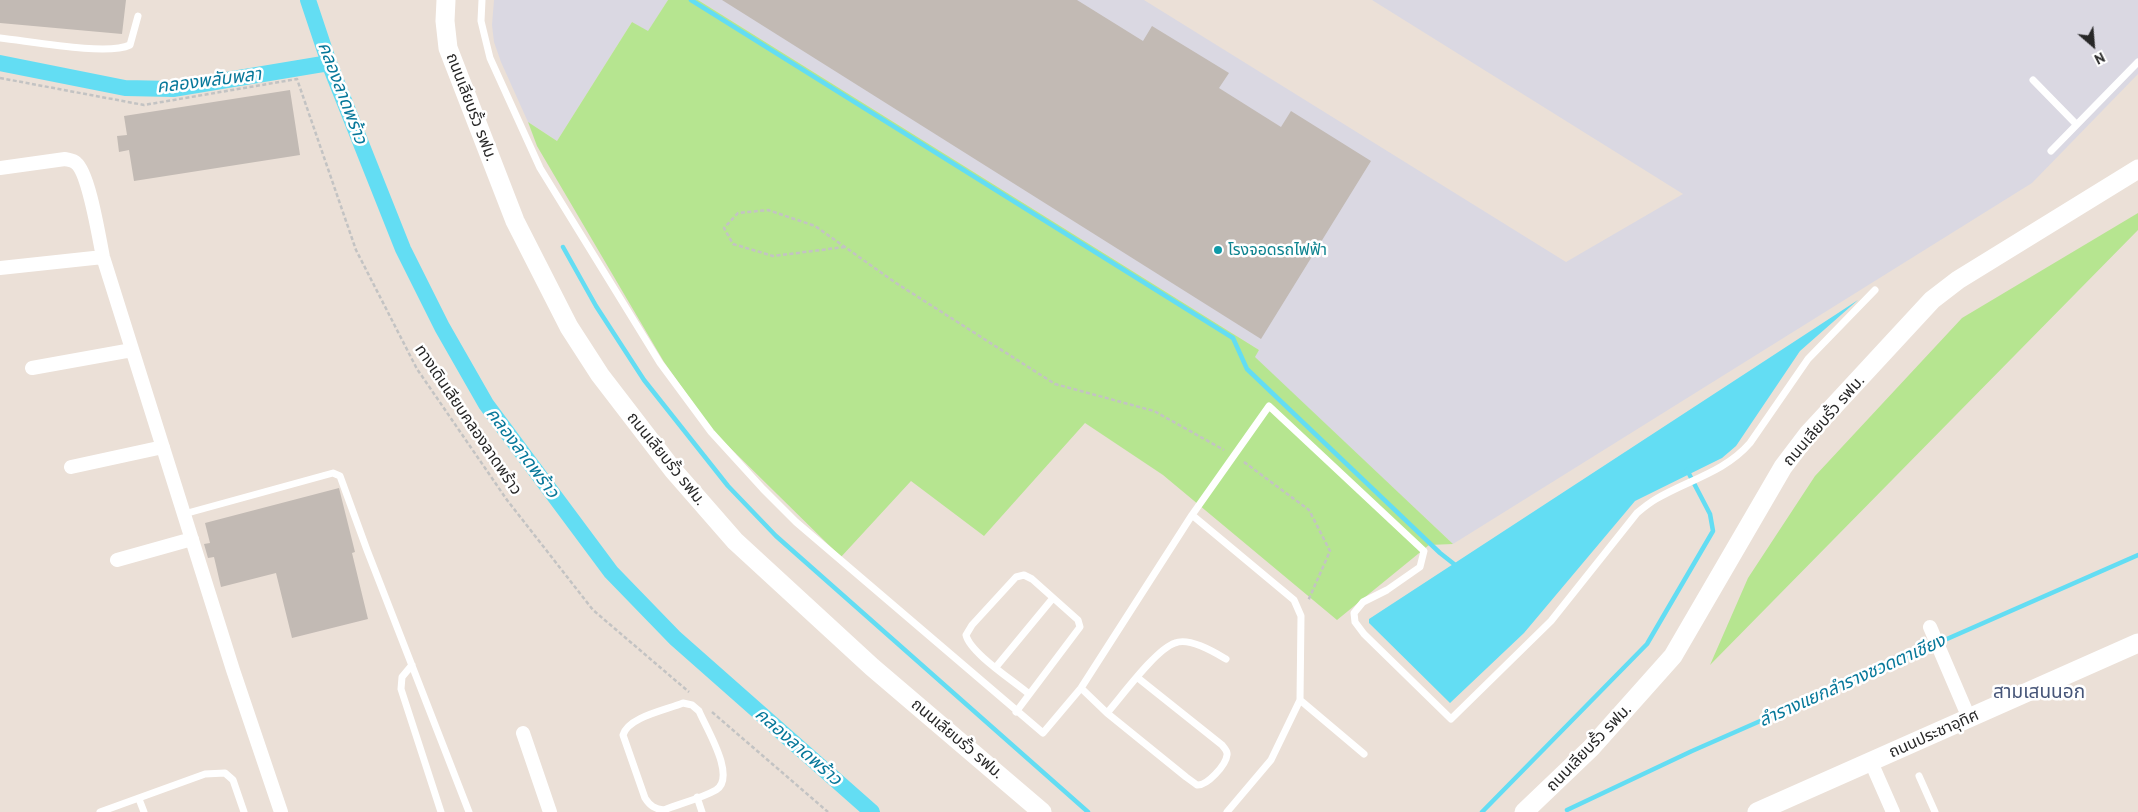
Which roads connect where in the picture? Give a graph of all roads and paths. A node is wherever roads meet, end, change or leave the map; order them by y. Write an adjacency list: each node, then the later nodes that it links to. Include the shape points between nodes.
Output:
1 (446, 0): 57 (street, ถนนเลียบรั้ว รฟม., via 448,48 515,221 569,327 600,375 673,470 735,541 872,667)
2 (482, 0): 38 (lane, via 480,21 483,39 540,168 660,363 711,432 796,522)
3 (138, 16): 4 (lane, via 130,45 123,48 105,50)
4 (0, 38)
5 (2138, 62): 8 (lane)
6 (0, 78): 34 (path, ทางเดินเลียบคลองลาดพร้าว, via 144,105 297,79 356,250 417,369 507,500 593,610)
7 (2033, 80): 8 (lane)
8 (2076, 124): 9 (lane)
9 (2051, 150)
10 (0, 168): 13 (street, via 65,159 75,162 88,188)
11 (2138, 169): 59 (street, ถนนเลียบรั้ว รฟม., via 1958,280 1932,300 1808,434 1783,467 1673,656 1591,748)
12 (845, 247): 12 (path, via 816,226 768,210 738,213 724,228 732,244 773,256); 19 (path, via 896,284 1055,384 1154,411)
13 (103, 257): 14 (street); 16 (street)
14 (0, 268)
15 (1875, 290): 19 (lane, via 1808,359 1740,455 1654,499 1637,513 1552,621 1452,719 1355,622 1354,613 1363,602 1420,567 1424,551 1269,406)
16 (132, 350): 17 (street); 18 (street)
17 (32, 368)
18 (163, 447): 20 (street); 21 (street)
19 (1234, 455): 22 (lane); 26 (path, via 1309,510 1330,551)
20 (72, 467)
21 (184, 514): 23 (street); 30 (lane, via 337,474)
22 (1192, 515): 26 (lane, via 1294,600); 33 (lane)
23 (192, 540): 24 (street); 51 (street)
24 (117, 560)
25 (1053, 598): 31 (lane); 31 (lane, via 1032,579 1016,577 972,625 966,635 967,640); 35 (lane, via 1078,620 1080,627)
26 (1301, 616): 36 (lane)
27 (1934, 638): 40 (street)
28 (2138, 643): 40 (street, ถนนประชาอุทิศ)
29 (1226, 659): 32 (lane, via 1209,648 1176,642 1159,652)
30 (412, 665): 52 (lane, via 402,677 401,689); 53 (lane)
31 (996, 667): 35 (lane)
32 (1138, 678): 39 (lane); 39 (lane, via 1222,745 1227,757 1214,775 1197,785)
33 (1081, 688): 38 (lane, via 1043,733); 39 (lane)
34 (689, 692)
35 (1029, 694): 38 (lane)
36 (1300, 700): 42 (lane); 58 (lane, via 1270,760)
37 (712, 711): 56 (path)
38 (1016, 712)
39 (1107, 713)
40 (1969, 718): 43 (street, ถนนประชาอุทิศ)
41 (523, 733): 54 (street)
42 (1364, 754)
43 (1871, 762): 60 (street, ถนนประชาอุทิศ); 61 (street)
44 (1919, 776): 62 (lane)
45 (696, 797): 47 (lane); 47 (lane, via 717,789 724,779 724,766 699,711 692,705 683,704 634,721 626,726 623,735 648,804); 55 (lane)
46 (139, 799): 48 (lane); 49 (lane); 50 (lane, via 205,774 225,773 233,780)
47 (669, 810)
48 (100, 812)
49 (144, 812)
50 (244, 812)
51 (281, 812)
52 (441, 812)
53 (469, 812)
54 (550, 812)
55 (702, 812)
56 (828, 812)
57 (1042, 812)
58 (1227, 812)
59 (1524, 812)
60 (1757, 812)
61 (1893, 812)
62 (1935, 812)

